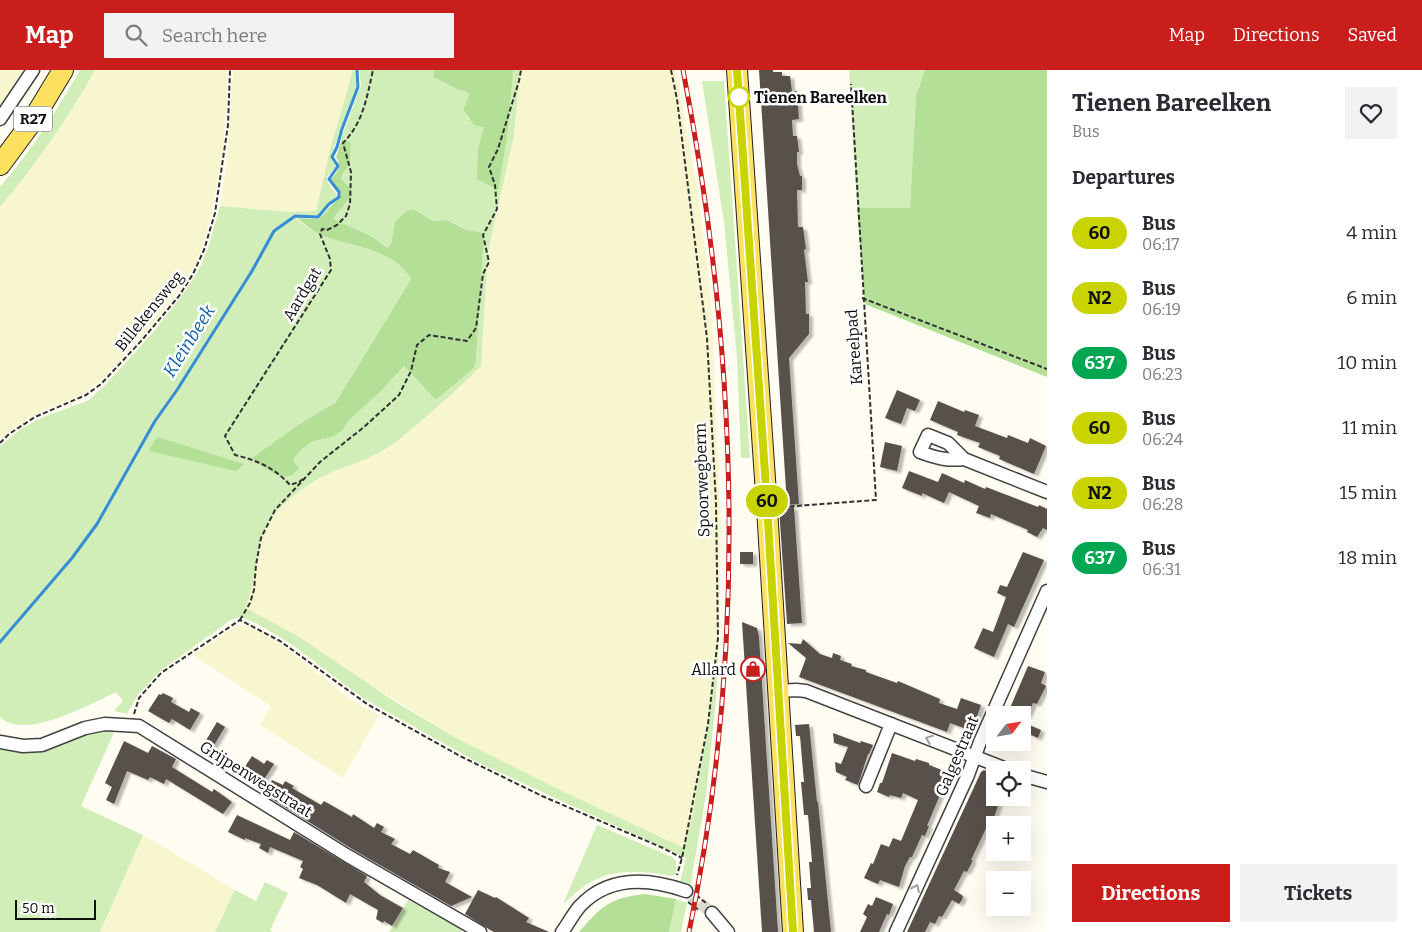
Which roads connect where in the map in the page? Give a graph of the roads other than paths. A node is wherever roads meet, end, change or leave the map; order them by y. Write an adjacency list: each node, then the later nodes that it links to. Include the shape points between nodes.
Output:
1 (33, 70): 4 (street)
2 (63, 70): 5 (main road, R27, via 31,123)
3 (737, 70): 9 (main road)
4 (0, 119)
5 (0, 165)
6 (964, 459): 7 (street)
7 (1047, 492)
8 (1047, 592): 12 (street, Galgestraat)
9 (778, 691): 10 (street, via 806,691); 22 (main road)
10 (891, 724): 12 (street, one-way to 10); 16 (street)
11 (0, 742): 19 (street, Grijpenwegstraat, via 42,745 85,728 105,724 139,726 348,856)
12 (975, 756): 13 (street); 23 (street, Galgestraat, one-way to 12)
13 (987, 761)
14 (1031, 778): 15 (street)
15 (1047, 782)
16 (866, 786)
17 (685, 895): 20 (street, via 673,887 625,882 591,897)
18 (707, 913): 21 (street)
19 (480, 932)
20 (562, 932)
21 (728, 932)
22 (793, 932)
23 (896, 932)

